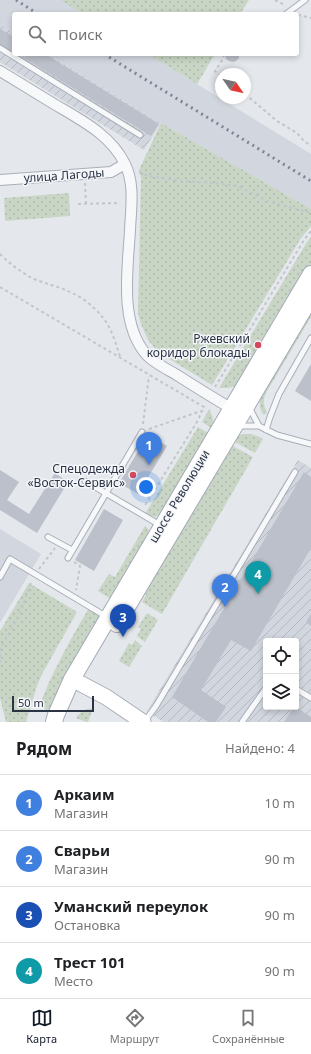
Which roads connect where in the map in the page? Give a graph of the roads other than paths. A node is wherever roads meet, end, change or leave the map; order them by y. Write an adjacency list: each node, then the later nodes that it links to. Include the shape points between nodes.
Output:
1 (305, 0): 2 (lane)
2 (289, 12)
3 (0, 48): 4 (lane)
4 (12, 55)
5 (13, 56): 7 (lane)
6 (0, 71): 8 (street, via 105,137)
7 (140, 135)
8 (125, 164): 9 (street, улица Лагоды, via 111,172); 13 (street, via 131,180 132,199 128,311 138,344 146,355 159,365)
9 (0, 180)
10 (311, 274): 13 (main road, шоссе Революции)
11 (311, 298): 13 (main road, шоссе Революции)
12 (311, 338): 15 (lane, via 279,394)
13 (239, 414): 14 (lane); 14 (lane); 21 (main road, шоссе Революции); 27 (main road, шоссе Революции)
14 (259, 426): 15 (lane)
15 (266, 430): 17 (lane)
16 (142, 432): 20 (lane)
17 (311, 444)
18 (296, 472): 33 (lane, via 156,706)
19 (85, 481): 20 (lane)
20 (106, 493): 21 (lane); 23 (lane)
21 (162, 526): 26 (main road, шоссе Революции)
22 (48, 536): 23 (lane)
23 (72, 550): 24 (lane)
24 (68, 558)
25 (0, 577): 26 (lane, via 10,559)
26 (108, 618): 27 (main road, шоссе Революции)
27 (77, 681): 31 (main road, шоссе Революции); 32 (main road, шоссе Революции); 33 (street)
28 (299, 691): 30 (lane)
29 (263, 692): 34 (lane)
30 (311, 698)
31 (54, 722)
32 (65, 722)
33 (143, 722)
34 (242, 722)

